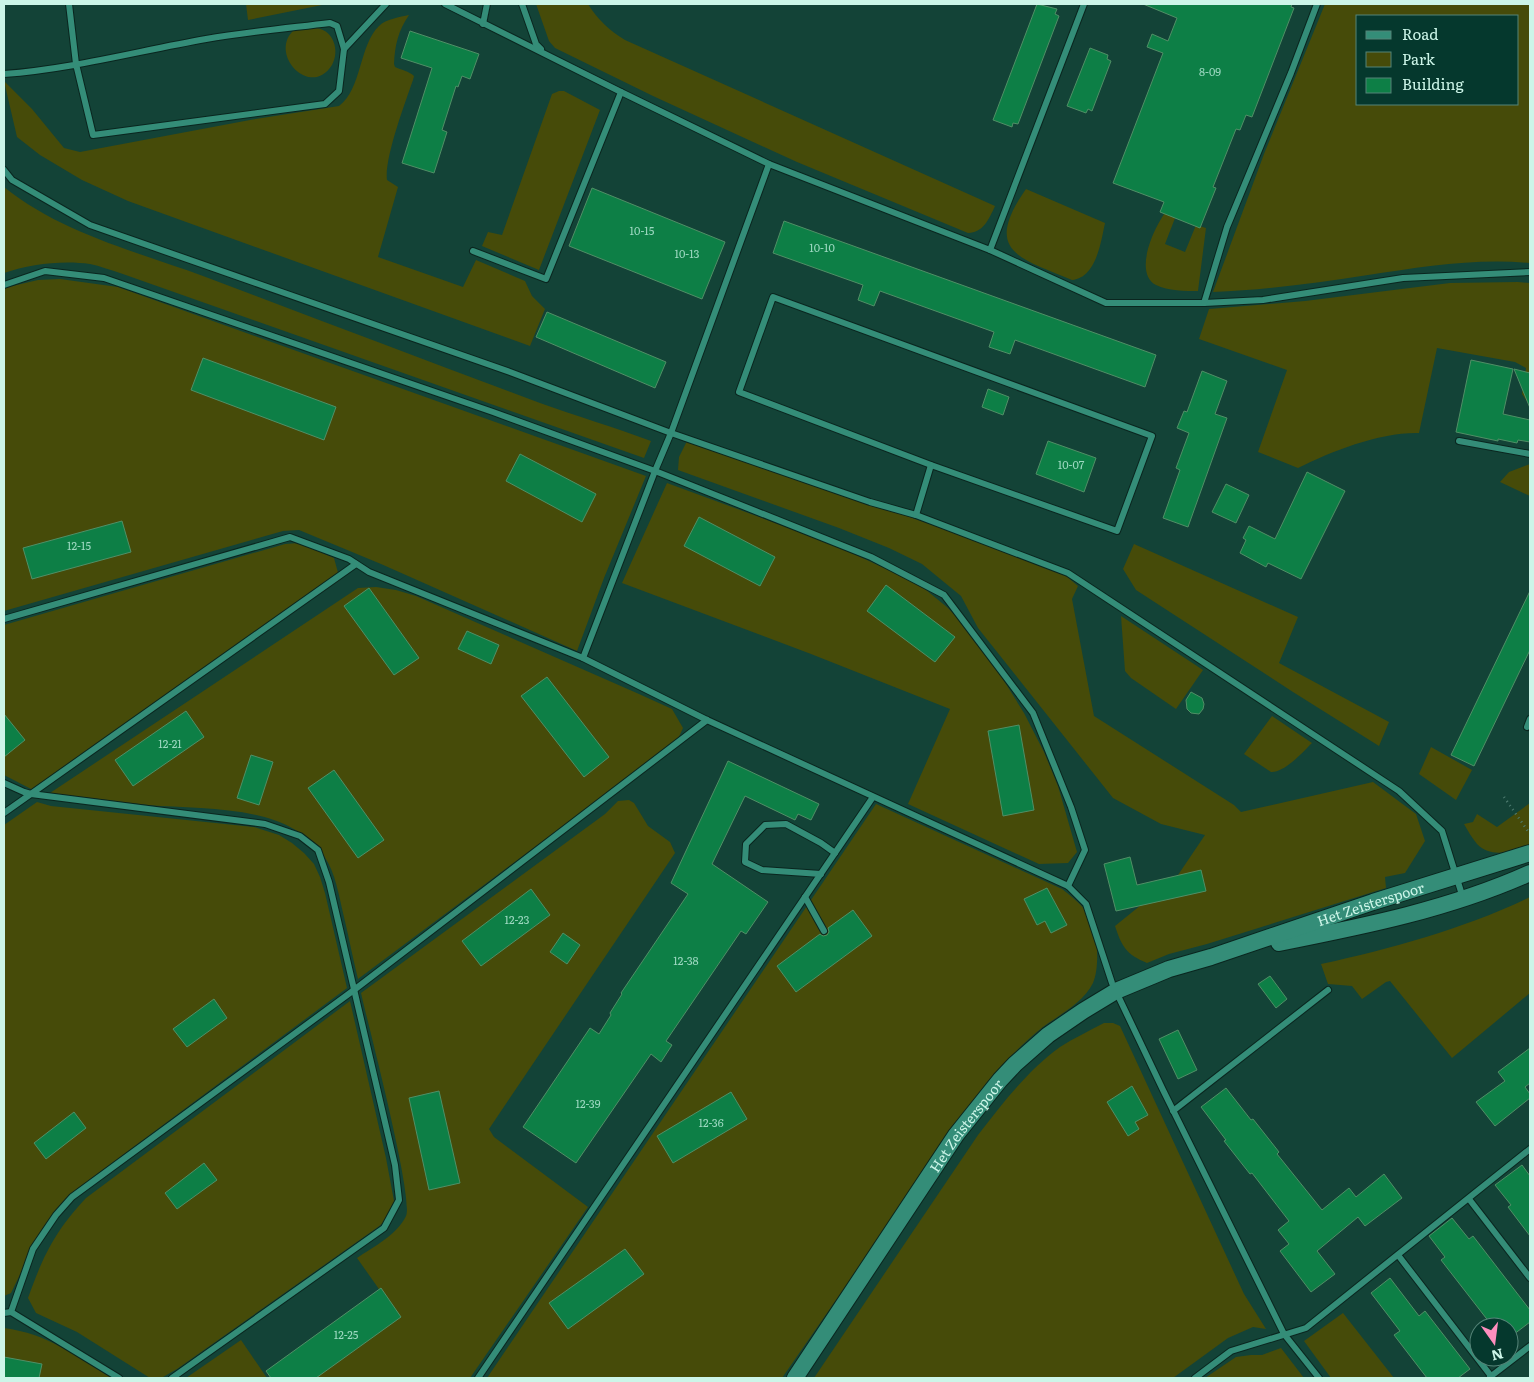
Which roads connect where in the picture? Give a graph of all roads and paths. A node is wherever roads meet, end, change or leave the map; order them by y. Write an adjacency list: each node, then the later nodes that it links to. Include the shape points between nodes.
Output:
1 (69, 4): 11 (lane)
2 (386, 4): 9 (lane)
3 (446, 4): 8 (lane)
4 (487, 4): 8 (lane)
5 (522, 4): 10 (lane, via 536,44)
6 (1084, 4): 16 (lane)
7 (1317, 4): 20 (lane, via 1227,227)
8 (483, 24): 10 (lane)
9 (344, 49): 11 (lane, via 336,26 330,23 207,39); 11 (lane, via 339,91 325,104 93,135)
10 (548, 55): 13 (lane)
11 (76, 64): 12 (lane, via 44,71)
12 (4, 74)
13 (621, 92): 14 (lane); 17 (lane, via 546,280)
14 (769, 164): 16 (lane); 21 (lane)
15 (4, 170): 21 (lane, via 12,180 90,225 510,372)
16 (990, 250): 20 (lane, via 1106,303)
17 (472, 251)
18 (1530, 272): 20 (lane, via 1403,278 1264,300)
19 (4, 285): 25 (lane, via 45,271 104,278)
20 (1204, 303)
21 (672, 433): 25 (lane); 26 (lane)
22 (1459, 441): 23 (lane)
23 (1530, 454)
24 (931, 465): 24 (lane, via 739,392 773,297 1152,436 1117,531); 26 (lane)
25 (655, 471): 29 (lane); 44 (lane, via 870,558 944,595 1033,713 1085,850)
26 (916, 515): 43 (lane, via 1068,574 1399,791 1442,831)
27 (356, 564): 28 (lane, via 290,537); 29 (lane); 34 (lane)
28 (4, 619)
29 (583, 658): 31 (lane)
30 (1530, 719): 32 (lane)
31 (707, 720): 35 (lane); 49 (lane)
32 (1527, 727)
33 (4, 782): 34 (lane)
34 (31, 794): 37 (lane); 49 (lane, via 266,824 300,836 318,850 329,882)
35 (873, 797): 39 (lane); 44 (lane)
36 (1504, 797): 38 (path)
37 (4, 813)
38 (1530, 834)
39 (835, 852): 42 (lane); 42 (lane, via 786,824 765,825 746,844 745,862 762,870)
40 (1530, 854): 43 (street, Het Zeisterspoor)
41 (1530, 873): 46 (street, Het Zeisterspoor)
42 (821, 874): 45 (lane)
43 (1457, 876): 46 (lane); 48 (street, Het Zeisterspoor)
44 (1068, 886): 51 (lane, via 1086,904)
45 (805, 897): 47 (lane); 64 (lane)
46 (1464, 899): 48 (street, Het Zeisterspoor, via 1377,923)
47 (824, 931)
48 (1211, 957): 51 (street, Het Zeisterspoor, via 1169,969)
49 (354, 990): 57 (lane, via 72,1197 33,1249); 63 (lane, via 395,1165 399,1200 384,1228)
50 (1328, 990): 52 (lane)
51 (1116, 991): 52 (lane); 65 (street, Het Zeisterspoor, via 1048,1035 994,1087 956,1135)
52 (1173, 1111): 59 (lane)
53 (1530, 1149): 54 (lane)
54 (1469, 1199): 55 (lane); 56 (lane)
55 (1398, 1254): 59 (lane, via 1306,1328); 61 (lane)
56 (1530, 1278)
57 (11, 1312): 58 (lane); 62 (lane)
58 (4, 1313)
59 (1284, 1334): 66 (lane, via 1231,1351); 67 (lane)
60 (1530, 1346): 61 (lane)
61 (1490, 1377)
62 (119, 1378)
63 (172, 1378)
64 (478, 1378)
65 (795, 1378)
66 (1194, 1378)
67 (1319, 1378)

